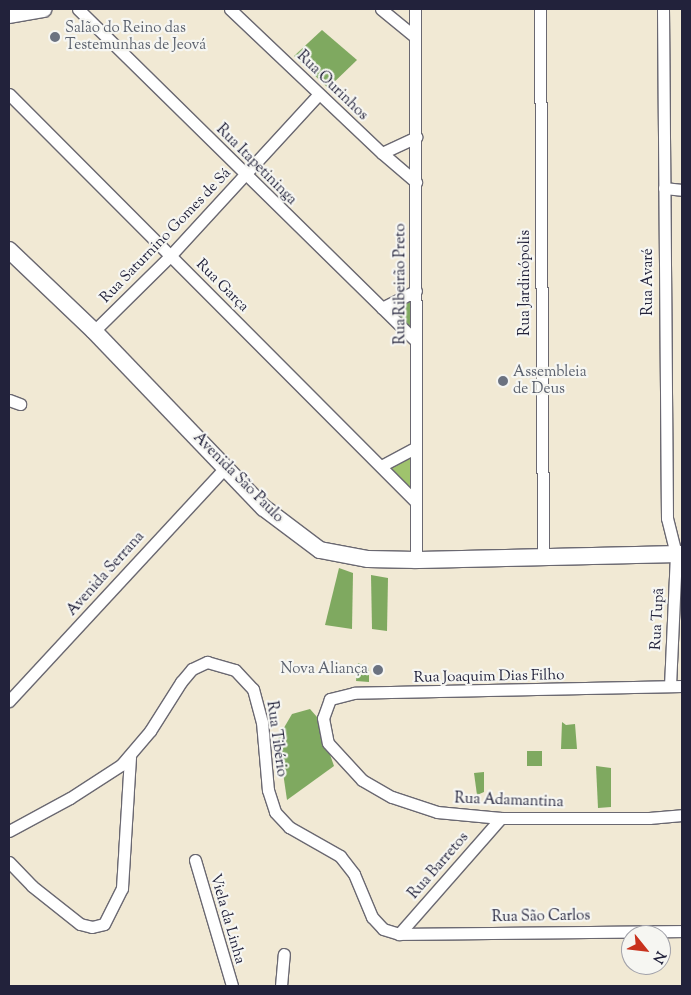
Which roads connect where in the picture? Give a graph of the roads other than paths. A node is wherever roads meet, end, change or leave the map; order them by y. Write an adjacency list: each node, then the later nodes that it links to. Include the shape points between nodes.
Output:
1 (43, 9): 8 (main road)
2 (78, 9): 14 (street, Rua Itapetininga)
3 (230, 9): 11 (street, Rua Ourinhos)
4 (381, 9): 9 (street)
5 (415, 9): 9 (street, Rua Ribeirão Preto)
6 (540, 9): 29 (street, Rua Jardinópolis)
7 (663, 9): 16 (street, Rua Avaré)
8 (9, 15)
9 (414, 36): 12 (street, Rua Ribeirão Preto)
10 (9, 94): 19 (street, Rua Garça)
11 (319, 94): 13 (street, Rua Ourinhos); 14 (street, Rua Saturnino Gomes de Sá)
12 (416, 137): 13 (street); 15 (street, Rua Ribeirão Preto)
13 (382, 154): 15 (street, Rua Ourinhos)
14 (245, 176): 19 (street, Rua Saturnino Gomes de Sá); 21 (street, Rua Itapetininga)
15 (416, 182): 20 (street, Rua Ribeirão Preto)
16 (664, 188): 17 (street); 28 (street, Rua Avaré, via 667,518)
17 (682, 190)
18 (9, 250): 22 (main road, Avenida São Paulo)
19 (170, 256): 22 (street, Rua Saturnino Gomes de Sá); 25 (street, Rua Garça)
20 (416, 291): 21 (street); 23 (street, Rua Ribeirão Preto)
21 (382, 308): 23 (street, Rua Itapetininga)
22 (94, 331): 26 (main road, Avenida São Paulo)
23 (415, 340): 24 (street, Rua Ribeirão Preto)
24 (415, 448): 25 (street); 27 (street, Rua Ribeirão Preto)
25 (381, 466): 27 (street, Rua Garça)
26 (226, 467): 30 (main road, Avenida São Paulo, via 264,508 320,550 368,559); 33 (street, Avenida Serrana)
27 (415, 501): 30 (street, Rua Ribeirão Preto)
28 (679, 554): 29 (main road, Avenida São Paulo); 31 (street, Rua Tupã)
29 (543, 557): 30 (main road, Avenida São Paulo)
30 (416, 560)
31 (670, 686): 32 (street); 34 (street, Rua Joaquim Dias Filho, via 354,693 330,699)
32 (682, 686)
33 (9, 701)
34 (323, 718): 37 (street, Rua Adamantina, via 324,734 335,754 376,789 437,812)
35 (130, 757): 38 (street, Rua Tibério, via 98,782); 40 (street, via 122,888 104,924 92,927 80,924 32,886); 42 (street, Rua Tibério, via 192,669 207,662 235,670 252,689 257,701 268,790 275,812 289,827 340,856 360,884 375,922 383,929)
36 (682, 815): 37 (street, Rua Adamantina)
37 (501, 818): 42 (street, Rua Barretos)
38 (9, 831)
39 (195, 860): 44 (street, Viela da Linha)
40 (9, 862)
41 (682, 931): 42 (street, Rua São Carlos)
42 (399, 934)
43 (284, 954): 45 (street)
44 (232, 986)
45 (281, 986)

